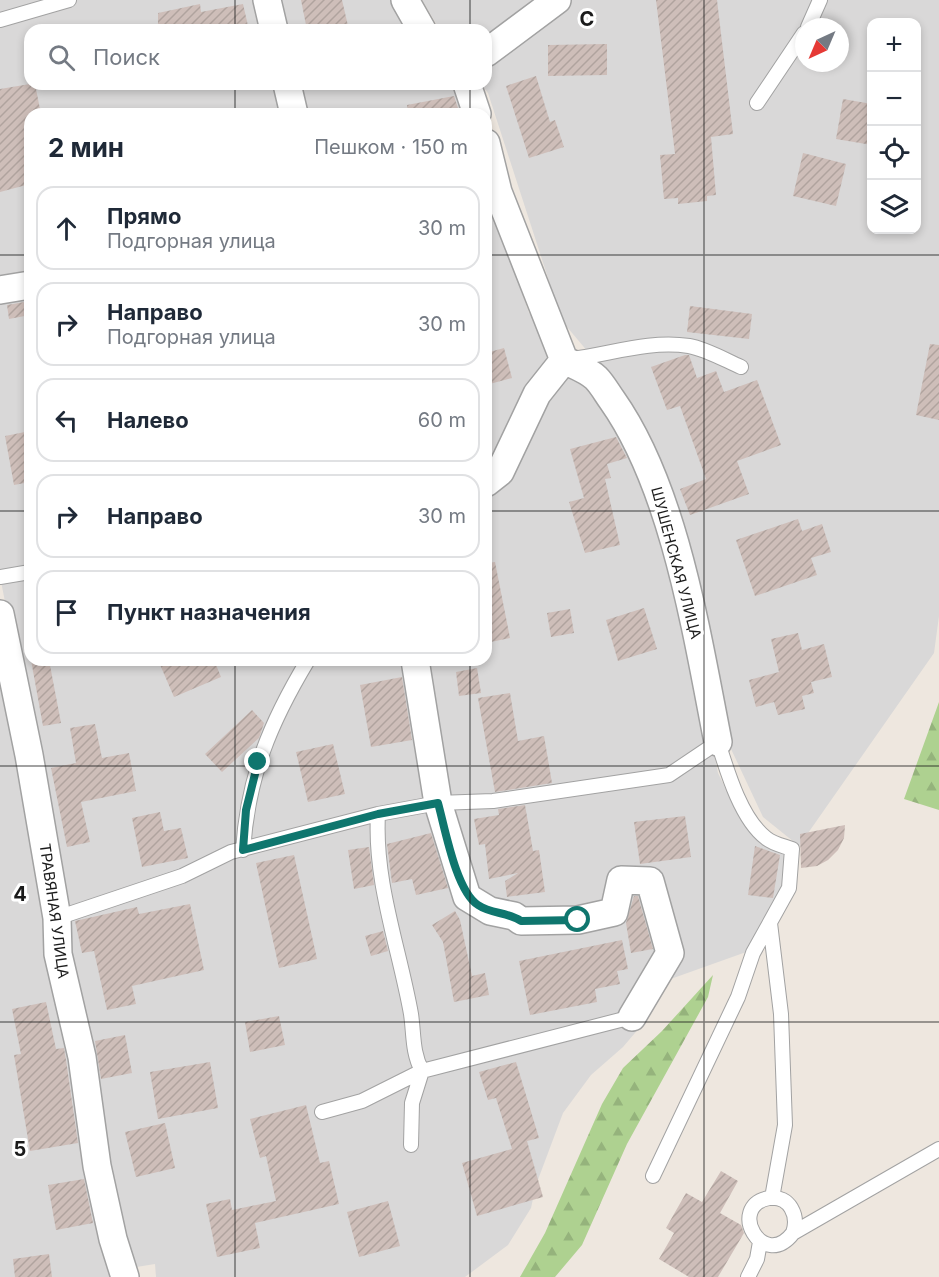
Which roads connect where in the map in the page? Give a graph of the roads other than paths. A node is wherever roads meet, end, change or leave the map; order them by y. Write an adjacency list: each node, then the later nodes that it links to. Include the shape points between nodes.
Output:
1 (69, 0): 7 (lane)
2 (267, 0): 8 (street)
3 (405, 0): 9 (street)
4 (557, 0): 11 (street)
5 (820, 0): 6 (lane)
6 (814, 18)
7 (0, 20)
8 (273, 24)
9 (419, 24)
10 (795, 46): 14 (lane)
11 (492, 49)
12 (288, 90): 15 (street)
13 (469, 90): 16 (street)
14 (757, 103)
15 (293, 108)
16 (475, 108)
17 (492, 193): 20 (street)
18 (24, 286): 19 (street)
19 (0, 290)
20 (564, 360): 21 (lane, via 606,355 628,347 690,346); 22 (street, via 537,394 500,472); 28 (street, ШУШЕНСКАЯ УЛИЦА, via 596,377 629,424 651,473 673,542)
21 (741, 367)
22 (492, 478)
23 (24, 573): 24 (lane)
24 (0, 577)
25 (0, 614): 32 (street, ТРАВЯНАЯ УЛИЦА)
26 (304, 666): 31 (lane, via 261,753 246,810)
27 (415, 666): 29 (street)
28 (718, 742): 29 (lane, via 669,775 493,801); 33 (lane, via 750,820 767,839 792,849 789,888)
29 (438, 803): 30 (lane); 34 (street, via 467,897 490,911 521,921 578,920 614,912 621,880 650,881 670,953)
30 (378, 814): 31 (lane); 35 (lane, via 377,857 411,1016 415,1057)
31 (243, 850): 32 (lane, via 182,876)
32 (57, 918): 43 (street, ТРАВЯНАЯ УЛИЦА, via 58,954 82,1057 97,1166)
33 (770, 923): 39 (lane); 40 (lane, via 782,1014 785,1125)
34 (632, 1017): 35 (lane)
35 (422, 1071): 36 (lane, via 362,1101); 37 (lane, via 412,1103)
36 (322, 1112)
37 (411, 1145)
38 (939, 1149): 41 (lane)
39 (653, 1176)
40 (772, 1198): 41 (lane, via 793,1209); 42 (lane, via 757,1203 750,1216 751,1231)
41 (793, 1233): 42 (lane, via 782,1243)
42 (760, 1242): 44 (lane)
43 (125, 1277)
44 (748, 1277)

